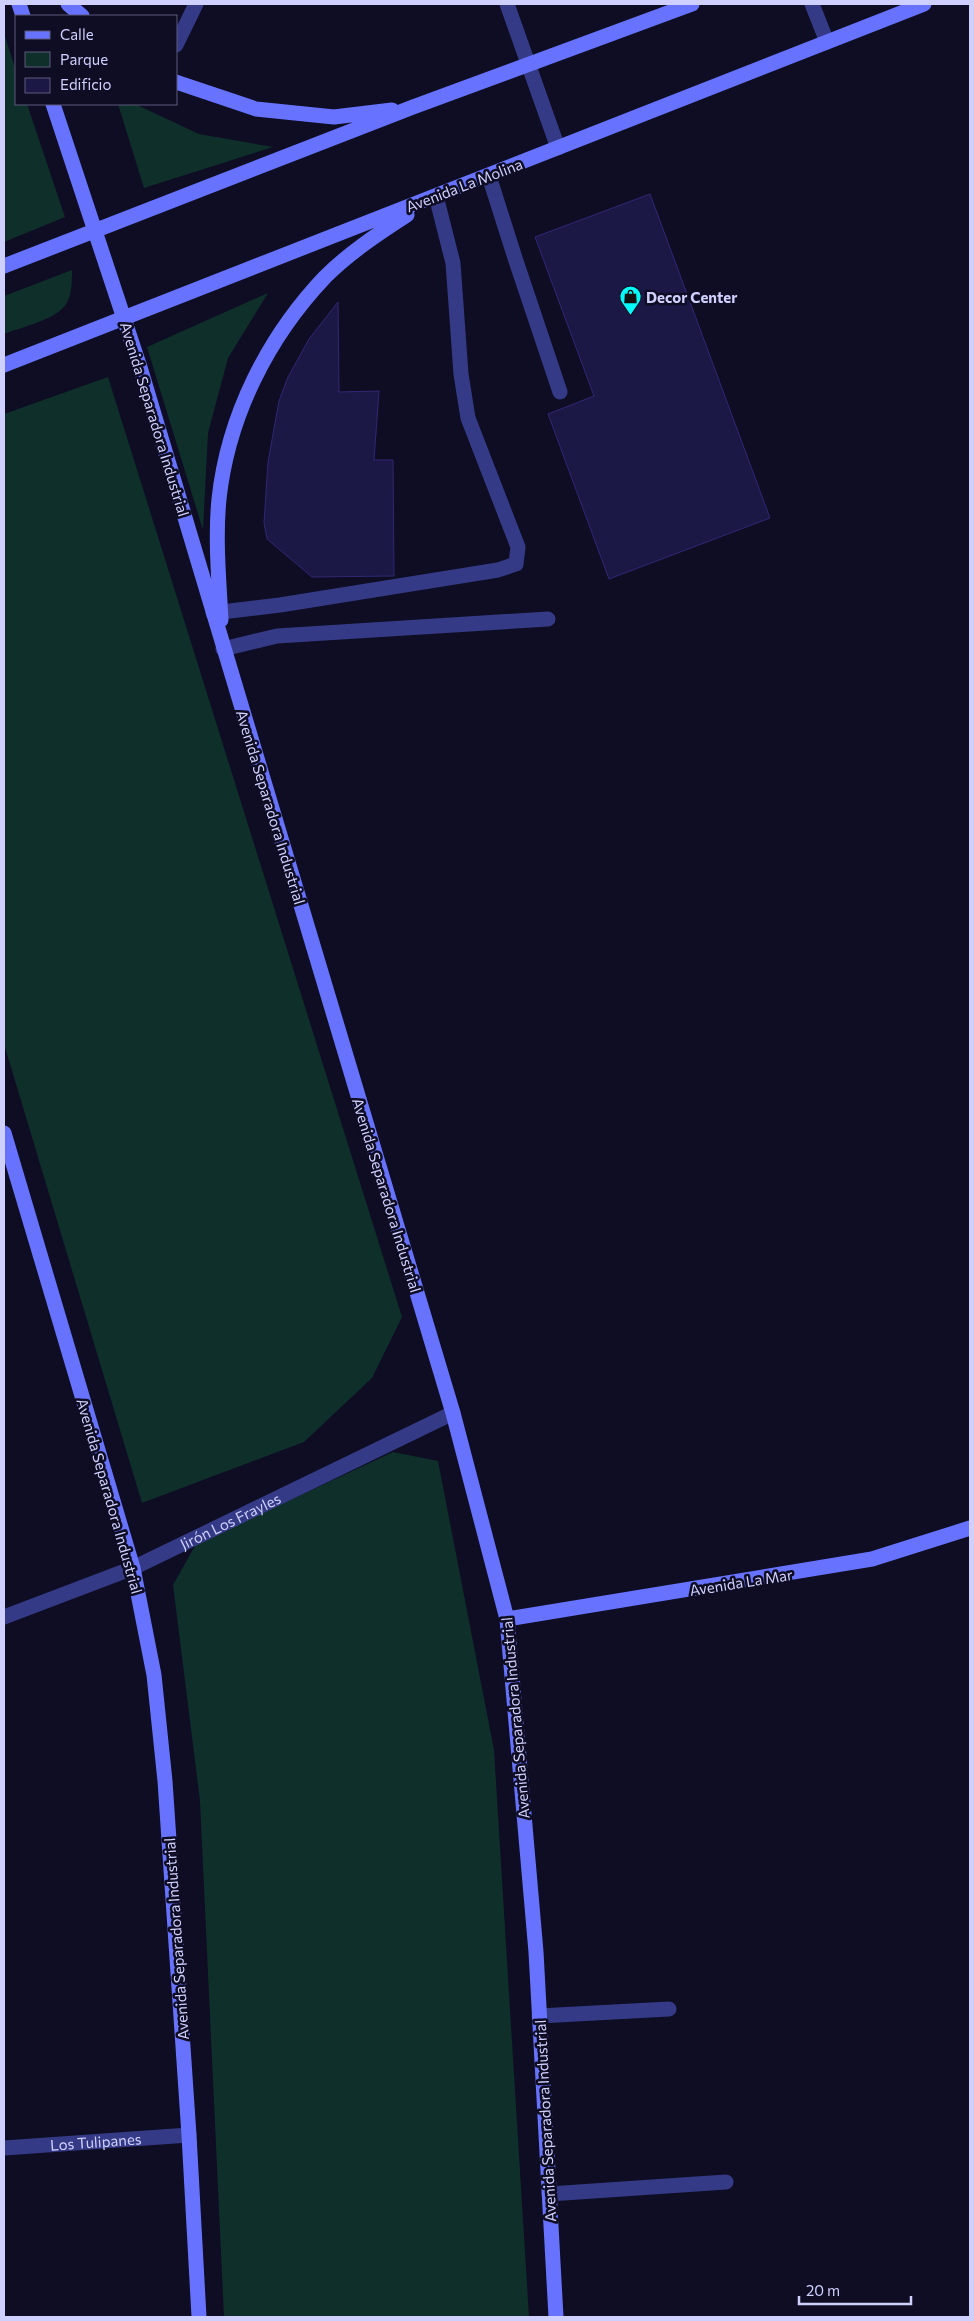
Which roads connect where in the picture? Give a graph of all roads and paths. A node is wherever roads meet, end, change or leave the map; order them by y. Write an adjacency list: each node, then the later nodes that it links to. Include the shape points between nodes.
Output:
1 (68, 4): 7 (main road)
2 (196, 4): 8 (street)
3 (508, 4): 10 (street)
4 (692, 4): 10 (main road)
5 (812, 4): 9 (street)
6 (924, 4): 9 (main road, Avenida La Molina)
7 (81, 15)
8 (178, 41)
9 (827, 42): 14 (main road, Avenida La Molina)
10 (528, 66): 13 (main road); 14 (street)
11 (178, 83): 13 (main road, via 256,110 334,117)
12 (53, 105): 17 (main road, Avenida Separadora Industrial)
13 (413, 108): 17 (main road)
14 (558, 148): 15 (main road, Avenida La Molina)
15 (489, 176): 16 (main road, Avenida La Molina); 21 (street)
16 (436, 196): 19 (main road, Avenida La Molina); 22 (main road, via 374,236 326,277 286,324 253,378 230,437 219,499); 22 (street, via 453,263 461,374 468,418 518,547 516,564 498,570 280,605)
17 (96, 231): 18 (main road); 19 (main road, Avenida Separadora Industrial)
18 (4, 266)
19 (125, 319): 20 (main road, Avenida La Molina); 22 (main road, Avenida Separadora Industrial)
20 (4, 365)
21 (560, 392)
22 (217, 612): 24 (main road, Avenida Separadora Industrial)
23 (548, 619): 24 (street, via 278,636)
24 (223, 649): 26 (main road, Avenida Separadora Industrial)
25 (4, 1133): 28 (main road, Avenida Separadora Industrial)
26 (453, 1414): 28 (street, Jirón Los Frayles); 30 (main road, Avenida Separadora Industrial)
27 (970, 1528): 30 (main road, Avenida La Mar, via 872,1559)
28 (133, 1568): 29 (street, Jirón Los Frayles); 33 (main road, Avenida Separadora Industrial, via 154,1675 165,1782)
29 (4, 1617)
30 (507, 1619): 32 (main road, Avenida Separadora Industrial)
31 (669, 2009): 32 (street)
32 (539, 2016): 36 (main road, Avenida Separadora Industrial)
33 (189, 2135): 34 (street, Los Tulipanes); 37 (main road, Avenida Separadora Industrial)
34 (4, 2148)
35 (726, 2182): 36 (street)
36 (549, 2194): 38 (main road, Avenida Separadora Industrial)
37 (199, 2317)
38 (556, 2317)

